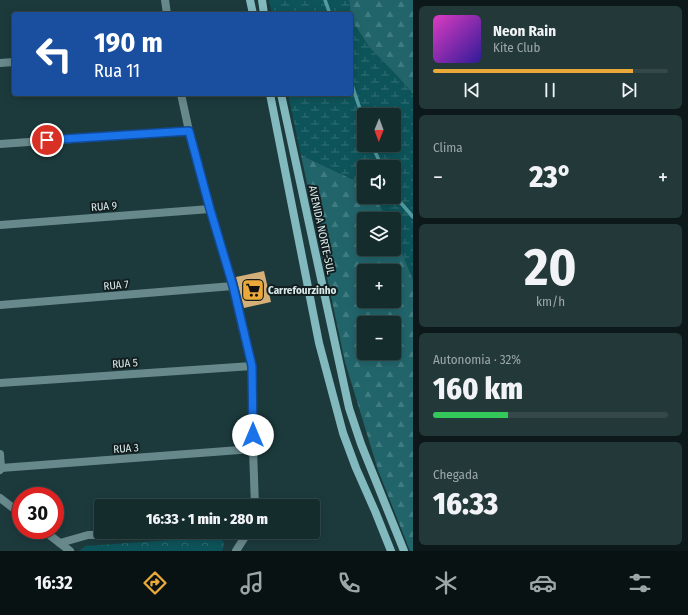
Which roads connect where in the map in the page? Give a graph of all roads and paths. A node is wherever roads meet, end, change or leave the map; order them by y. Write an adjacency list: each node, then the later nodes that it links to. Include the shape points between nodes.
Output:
1 (165, 0): 4 (street)
2 (250, 0): 5 (main road)
3 (262, 0): 6 (main road)
4 (167, 12)
5 (253, 12)
6 (264, 12)
7 (12, 62): 8 (street)
8 (0, 63)
9 (182, 96): 12 (street)
10 (270, 96): 32 (main road, via 319,343 343,433)
11 (281, 96): 33 (main road, AVENIDA NORTE-SUL, via 349,408)
12 (189, 131): 13 (street); 14 (street)
13 (0, 144)
14 (210, 209): 15 (street, RUA 9); 16 (street)
15 (0, 225)
16 (233, 286): 17 (street, RUA 7); 18 (street)
17 (0, 305)
18 (252, 366): 19 (street, RUA 5); 20 (street)
19 (0, 383)
20 (253, 449): 22 (street, RUA 3); 24 (street)
21 (0, 454): 22 (street)
22 (1, 469)
23 (0, 498): 25 (street)
24 (255, 499)
25 (12, 507)
26 (94, 535): 29 (street)
27 (56, 539): 29 (street)
28 (244, 539): 31 (street)
29 (60, 542): 30 (street)
30 (70, 551)
31 (236, 551)
32 (391, 551)
33 (404, 551)

